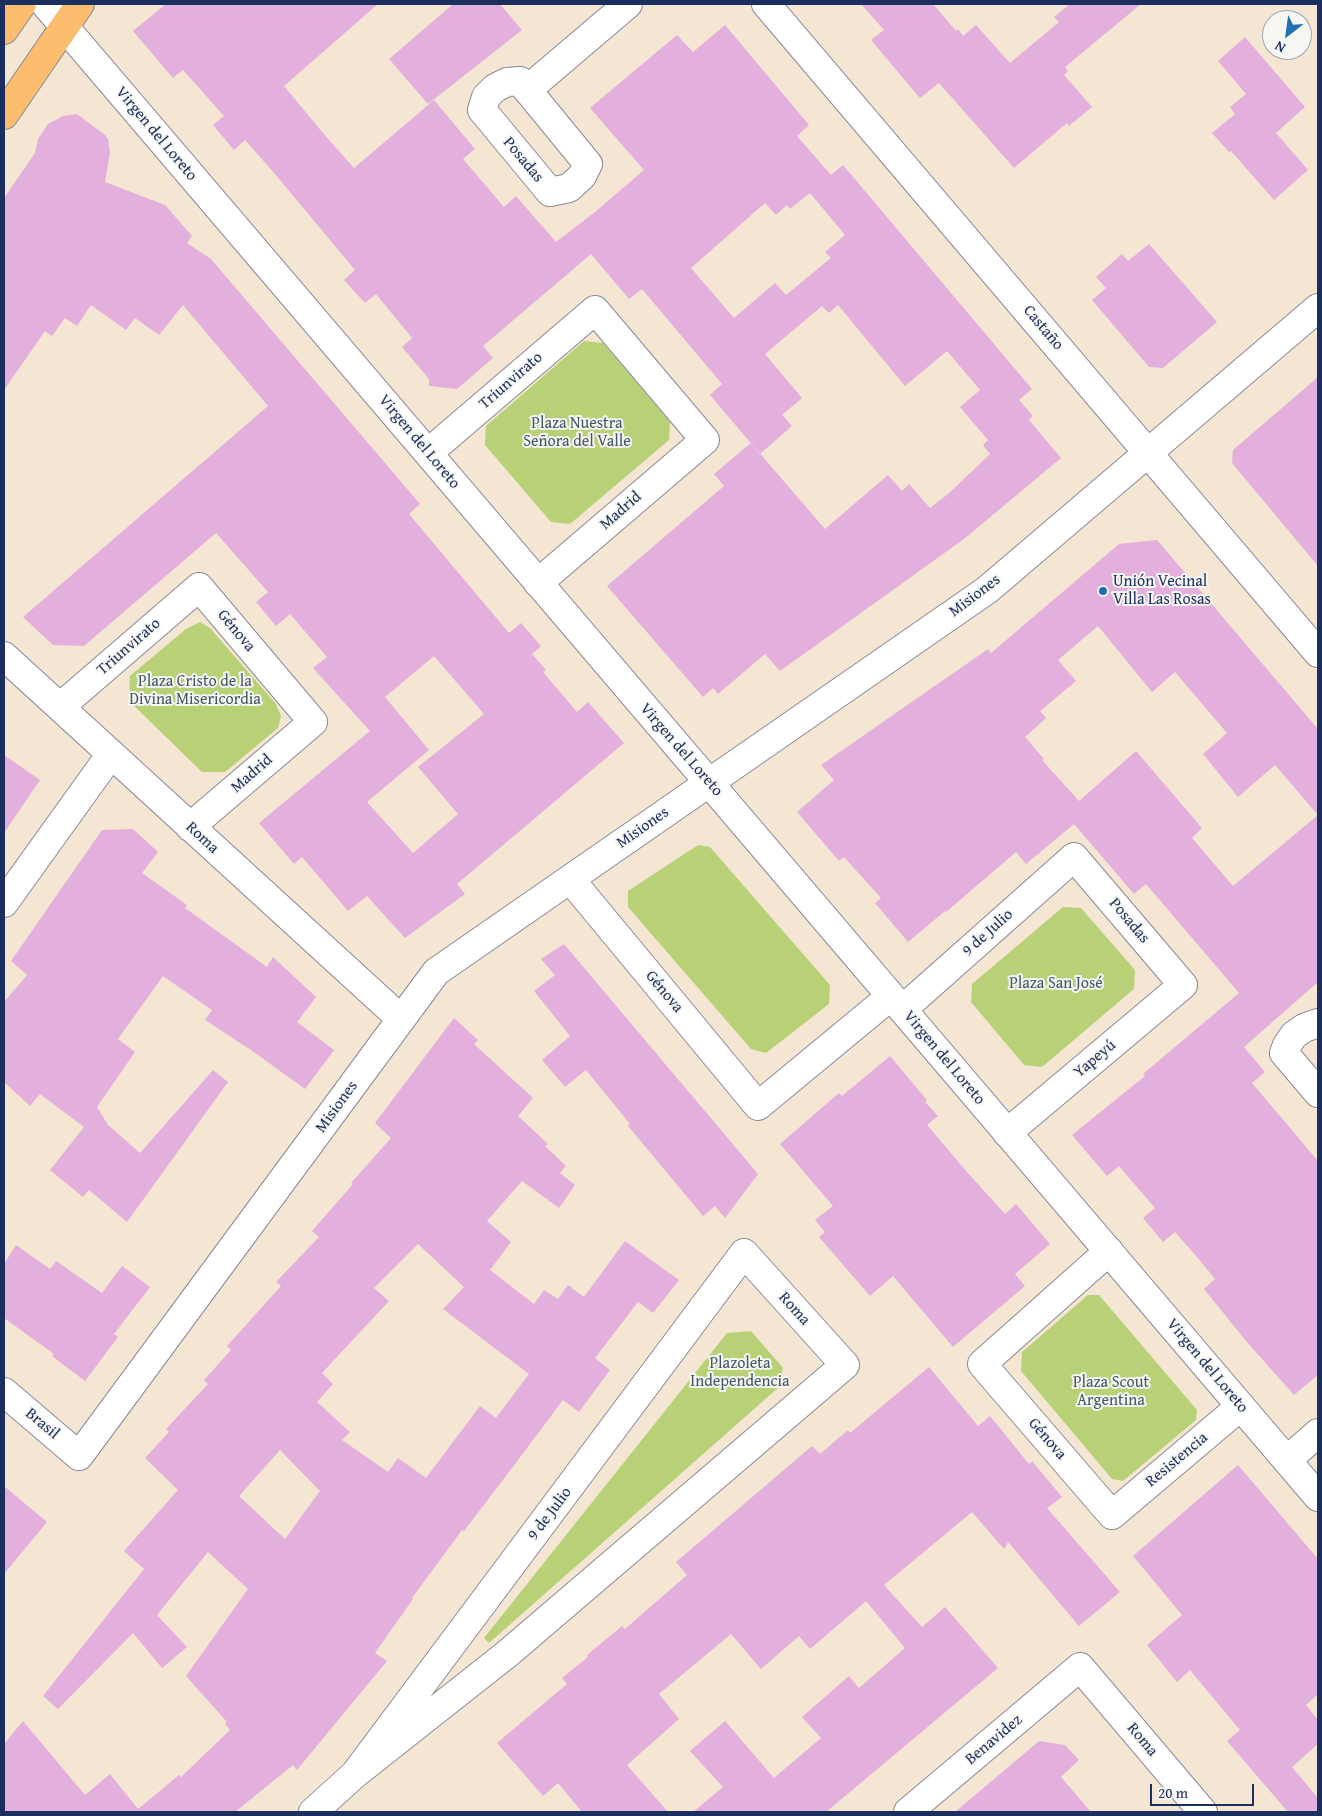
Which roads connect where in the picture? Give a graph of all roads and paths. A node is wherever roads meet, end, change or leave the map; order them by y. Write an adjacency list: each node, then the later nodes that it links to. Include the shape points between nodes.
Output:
1 (22, 4): 7 (main road)
2 (45, 4): 6 (street, Virgen del Loreto)
3 (80, 4): 6 (main road)
4 (628, 4): 8 (street)
5 (766, 4): 12 (street, Castaño)
6 (64, 27): 9 (main road); 13 (street, Virgen del Loreto)
7 (4, 30)
8 (527, 90)
9 (4, 115)
10 (1318, 308): 12 (street, Misiones)
11 (595, 310): 13 (street, Triunvirato); 14 (street, Madrid, via 705,440)
12 (1148, 452): 16 (street, Castaño); 21 (street, Misiones, via 987,590)
13 (428, 453): 14 (street, Virgen del Loreto)
14 (538, 582): 21 (street, Virgen del Loreto)
15 (199, 587): 18 (street, Triunvirato); 19 (street, Génova)
16 (1318, 653)
17 (4, 656): 18 (street, Roma)
18 (60, 707): 20 (street, Roma)
19 (313, 722): 22 (street, Madrid)
20 (111, 754): 22 (street, Roma); 25 (street)
21 (709, 782): 24 (street, Misiones); 27 (street, Virgen del Loreto)
22 (190, 827): 28 (street, Roma)
23 (1074, 856): 26 (street, Posadas); 27 (street, 9 de Julio)
24 (570, 879): 28 (street, Misiones, via 436,972); 31 (street, Génova)
25 (4, 903)
26 (1183, 985): 32 (street, Yapeyú)
27 (897, 1003): 31 (street, 9 de Julio); 32 (street, Virgen del Loreto)
28 (401, 1019): 39 (street, Misiones)
29 (1318, 1023): 30 (street, via 1294,1035 1284,1053)
30 (1318, 1093)
31 (758, 1106)
32 (1007, 1133): 33 (street, Virgen del Loreto)
33 (1109, 1252): 37 (street, Virgen del Loreto); 42 (street, Génova, via 982,1364)
34 (744, 1253): 35 (street, Roma); 44 (street, 9 de Julio)
35 (845, 1365): 44 (street, 9 de Julio, via 507,1654)
36 (4, 1392): 39 (street, Brasil)
37 (1241, 1406): 40 (street, Virgen del Loreto); 42 (street, Resistencia)
38 (1318, 1433): 40 (street)
39 (79, 1456)
40 (1287, 1460): 41 (street, Virgen del Loreto)
41 (1318, 1497)
42 (1112, 1514)
43 (1080, 1667): 46 (street, Benavidez); 47 (street, Roma)
44 (355, 1774): 45 (street, 9 de Julio)
45 (313, 1812)
46 (908, 1812)
47 (1203, 1812)

